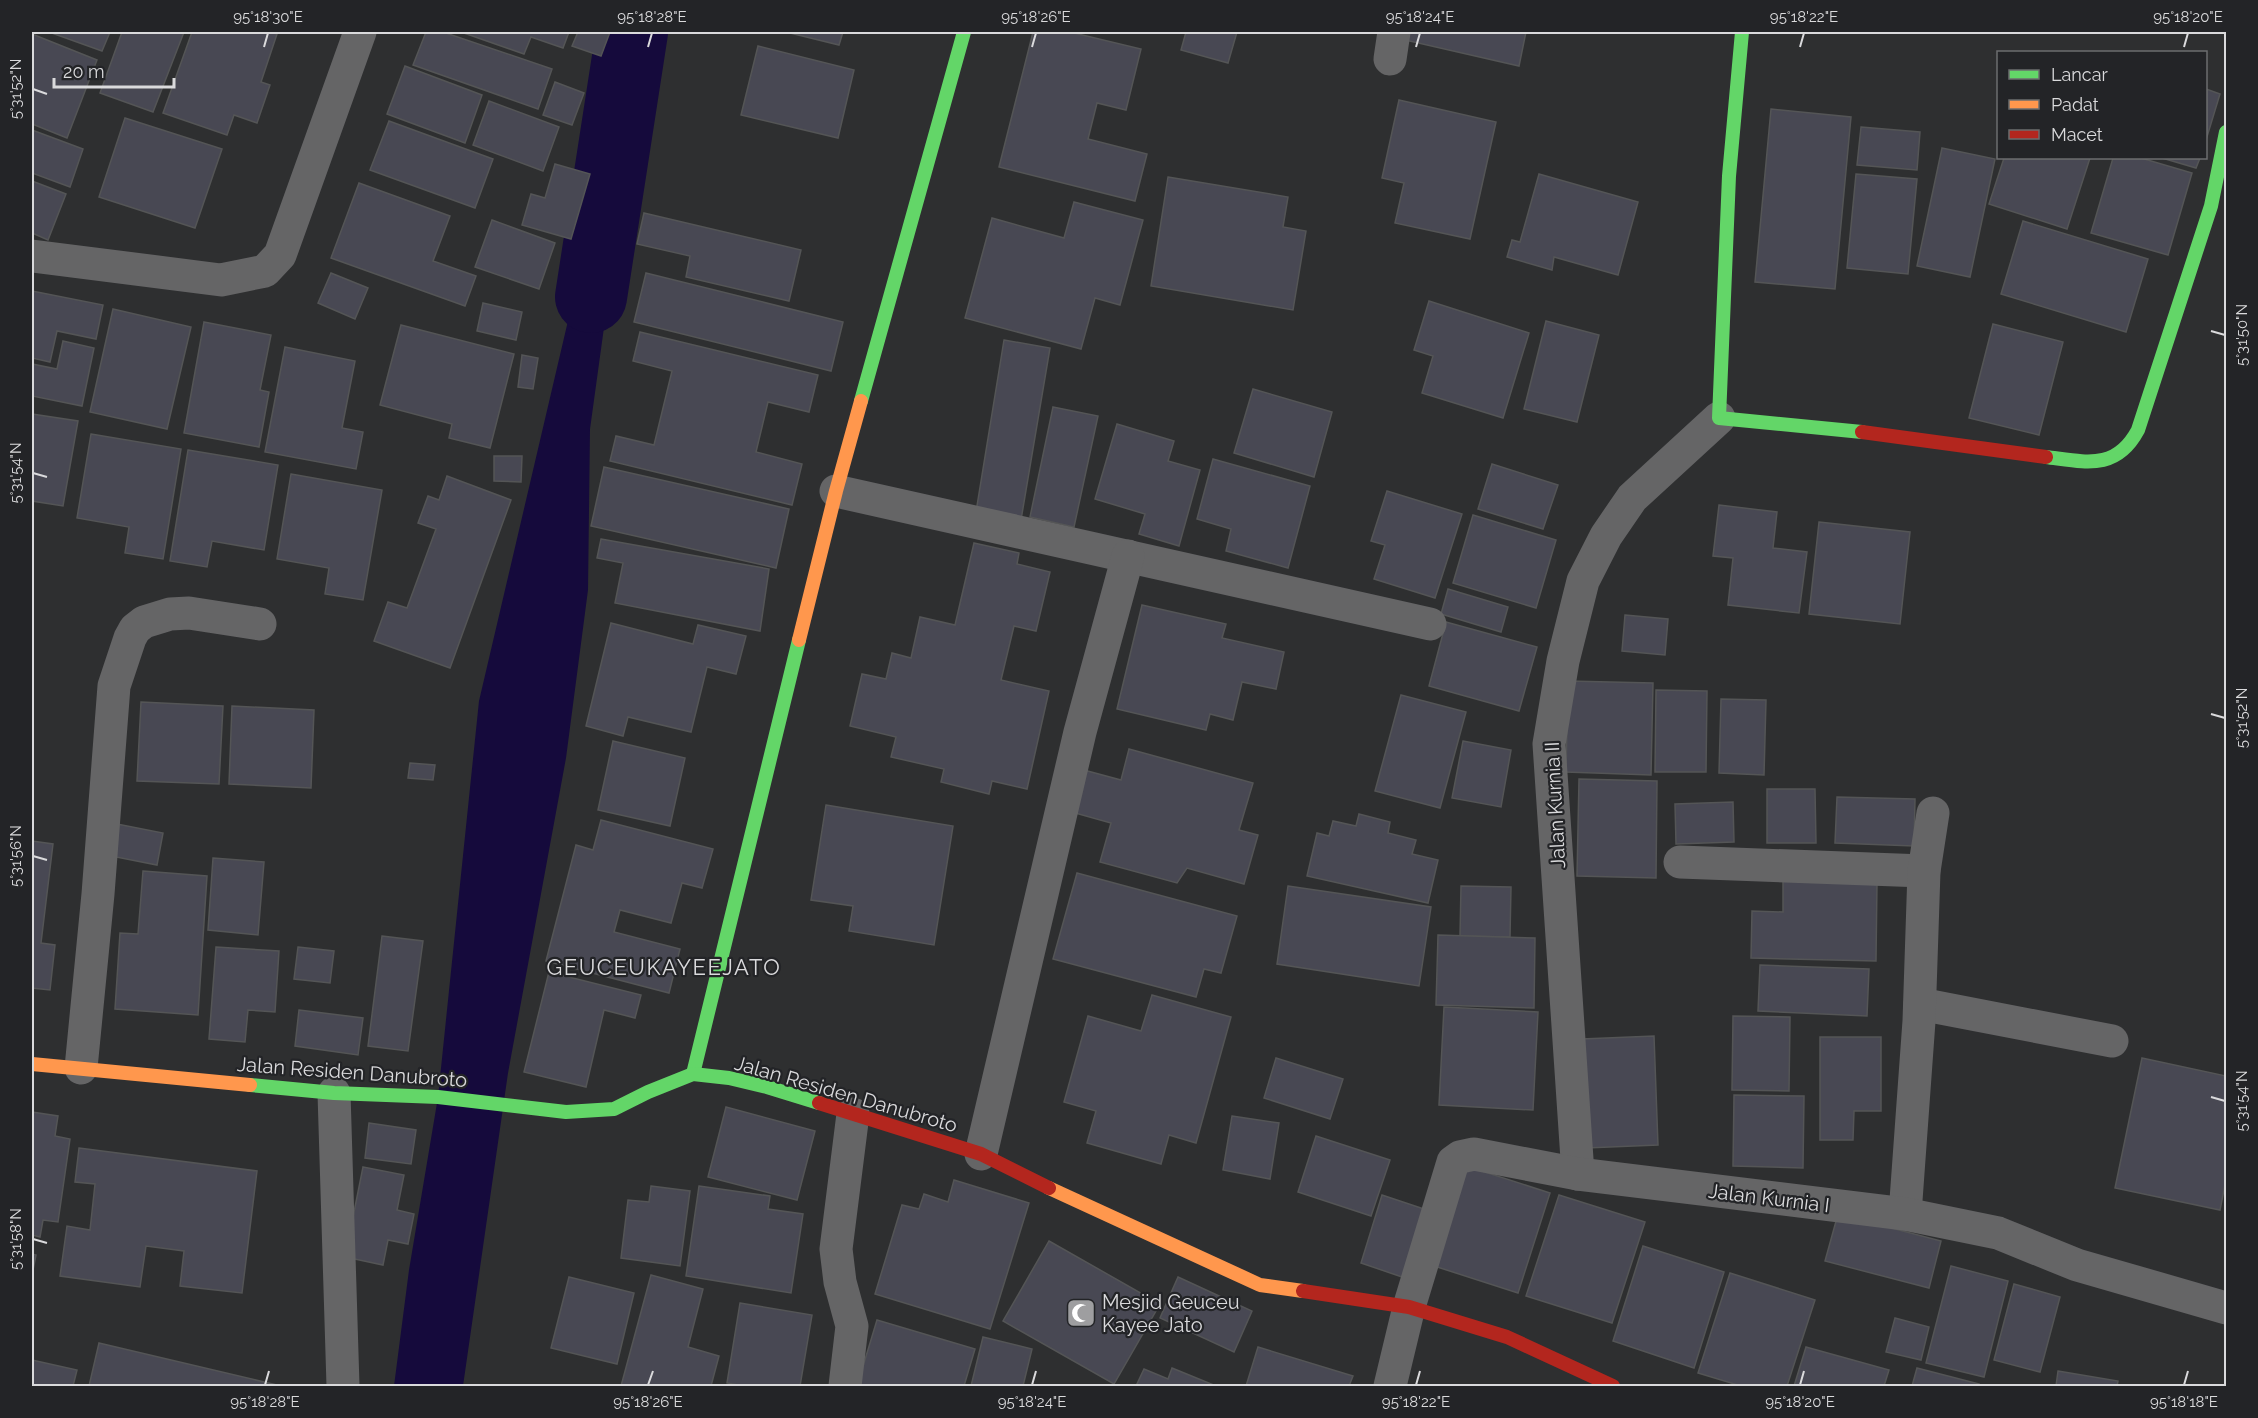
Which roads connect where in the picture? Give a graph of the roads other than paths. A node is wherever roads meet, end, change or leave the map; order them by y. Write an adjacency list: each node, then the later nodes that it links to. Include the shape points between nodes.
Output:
1 (360, 32): 5 (street, via 280,255 265,271 221,280)
2 (964, 32): 7 (street)
3 (1742, 32): 6 (street, via 1725,218)
4 (2226, 132): 6 (street, via 2211,206 2138,430 2124,452 2110,460 2077,461 1836,428)
5 (32, 256)
6 (1719, 418): 22 (street, Jalan Kurnia II, via 1632,498 1606,536 1583,581 1563,661 1549,744)
7 (836, 491): 8 (street); 18 (street)
8 (1128, 556): 10 (street); 21 (street, via 1080,732)
9 (260, 624): 17 (street, via 170,614 144,622 130,638 114,686)
10 (1430, 624)
11 (1933, 813): 13 (street)
12 (1680, 861): 13 (street)
13 (1924, 871): 14 (street)
14 (1920, 1004): 15 (street); 23 (street)
15 (2112, 1041)
16 (32, 1064): 17 (street, Jalan Residen Danubroto)
17 (81, 1068): 19 (street, Jalan Residen Danubroto)
18 (693, 1074): 19 (street, Jalan Residen Danubroto, via 614,1109 566,1112 438,1097); 20 (street, Jalan Residen Danubroto, via 767,1087)
19 (334, 1093): 26 (street)
20 (853, 1114): 21 (street, Jalan Residen Danubroto); 27 (street, via 836,1249 852,1326)
21 (981, 1154): 24 (street, Jalan Residen Danubroto, via 1260,1285)
22 (1578, 1174): 23 (street, Jalan Kurnia I); 24 (street, Jalan Kurnia I, via 1474,1154 1460,1156 1453,1162)
23 (1905, 1214): 25 (street, Jalan Kurnia I, via 1998,1233 2077,1265)
24 (1409, 1307): 28 (street, Jalan Kurnia I); 29 (street, Jalan Residen Danubroto, via 1507,1337)
25 (2226, 1308)
26 (343, 1386)
27 (845, 1386)
28 (1390, 1386)
29 (1613, 1386)

